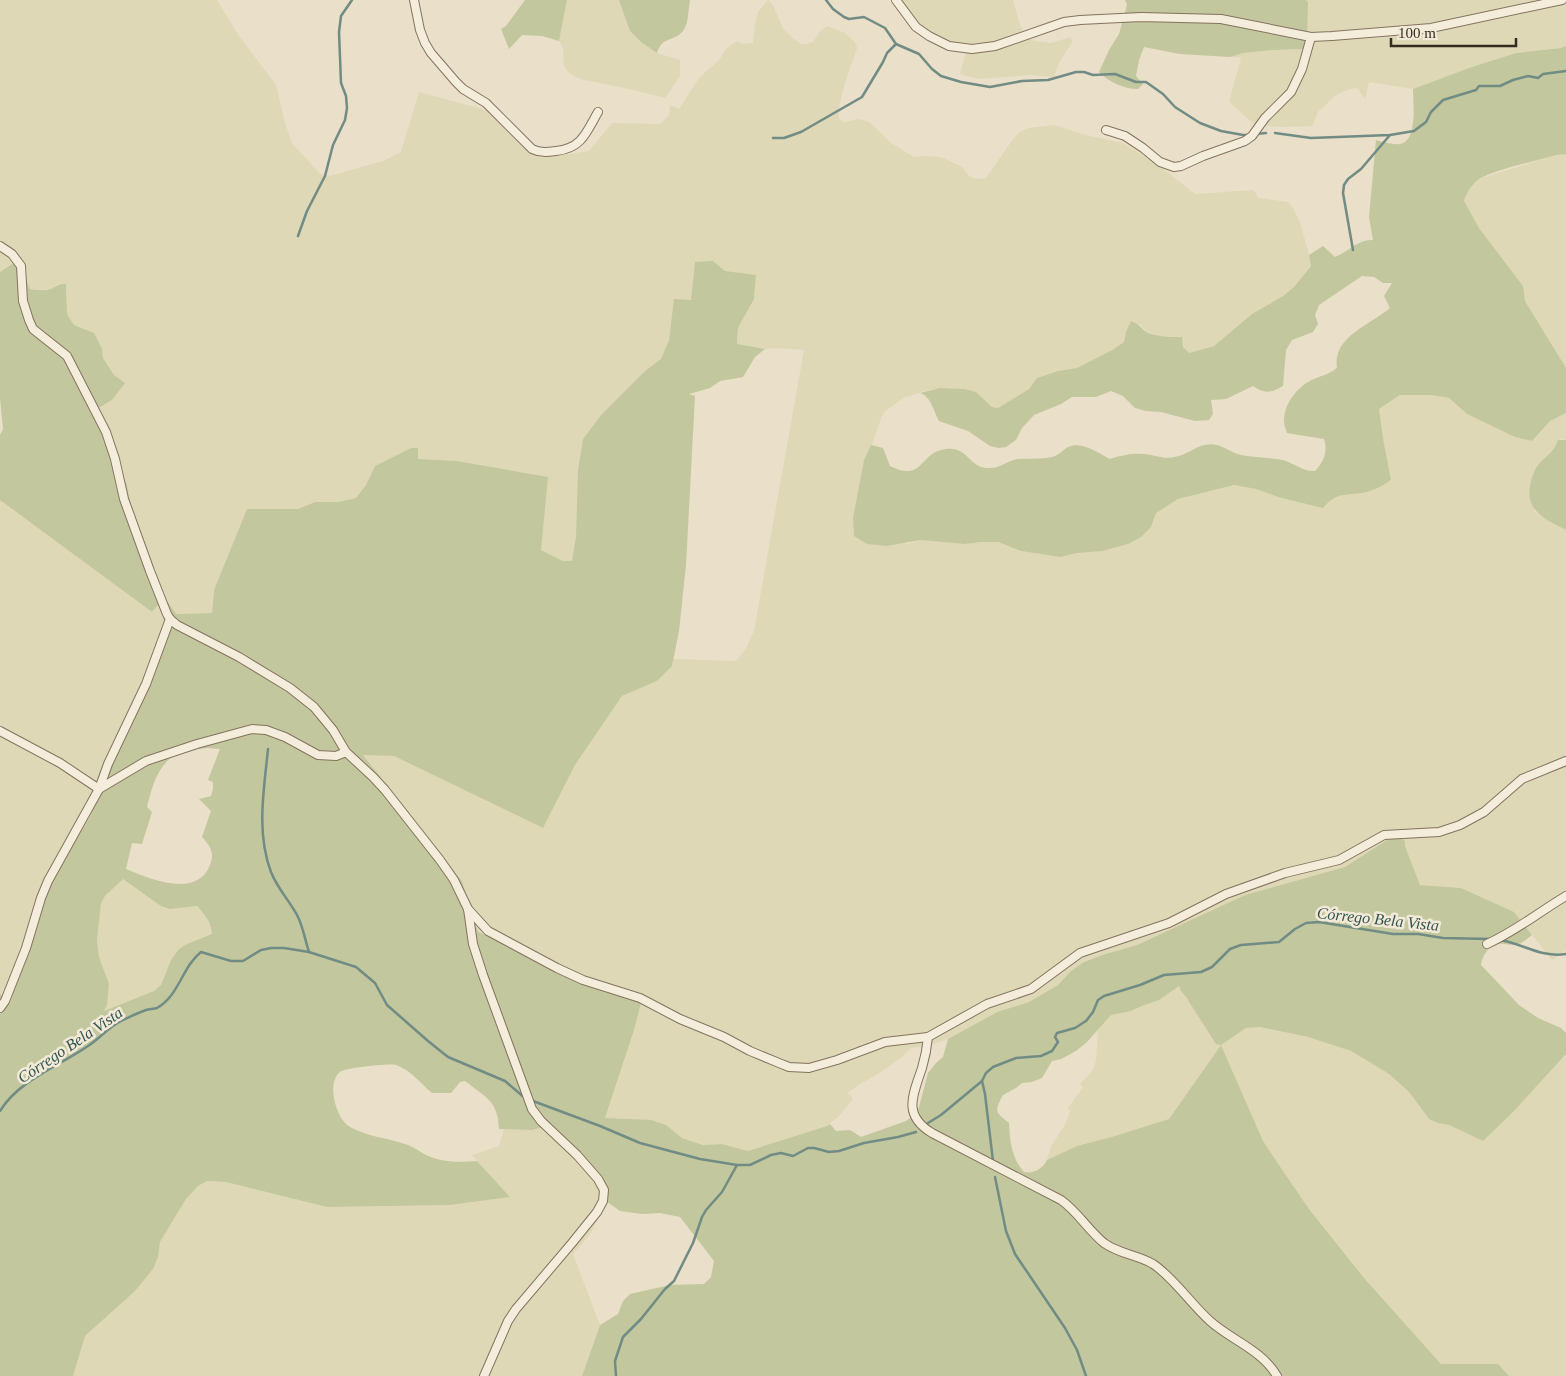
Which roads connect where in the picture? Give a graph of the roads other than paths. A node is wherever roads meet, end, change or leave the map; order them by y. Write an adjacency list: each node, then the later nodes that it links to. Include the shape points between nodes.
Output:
1 (414, 0): 5 (street, via 420,30 432,53 463,89 486,103 532,149 550,152 577,145)
2 (896, 0): 4 (street, via 924,33 949,46 972,49 995,46 1064,22 1129,18 1221,19)
3 (1562, 0): 4 (street, via 1431,28)
4 (1311, 37): 6 (street, via 1291,92 1245,141 1174,167 1160,162 1134,141)
5 (598, 112)
6 (1106, 130)
7 (0, 246): 8 (street, via 21,266 23,301 33,329 67,356 106,432 124,499)
8 (170, 619): 10 (street, via 290,688 314,707); 12 (street, via 146,684 108,764)
9 (0, 731): 12 (street)
10 (346, 752): 12 (street, via 329,757 318,755 285,737 266,730 252,730 146,762); 14 (street, via 385,790 440,860)
11 (1566, 761): 17 (street, via 1522,779 1484,812 1460,825 1439,832 1384,835 1339,860 1285,873 1226,894 1169,923 1080,954 1031,989 987,1004)
12 (100, 789): 16 (street, via 48,881 26,948)
13 (1566, 896): 15 (street, via 1514,931)
14 (468, 909): 17 (street, via 488,931 557,968 634,996 789,1067 819,1066 885,1042); 18 (street, via 483,975 532,1109 591,1170 604,1195 597,1212 508,1321)
15 (1487, 944)
16 (0, 1008)
17 (928, 1038): 19 (street, via 914,1091 912,1107 917,1121 932,1133 1061,1200 1106,1244 1155,1266 1210,1321 1260,1357)
18 (484, 1376)
19 (1277, 1376)

